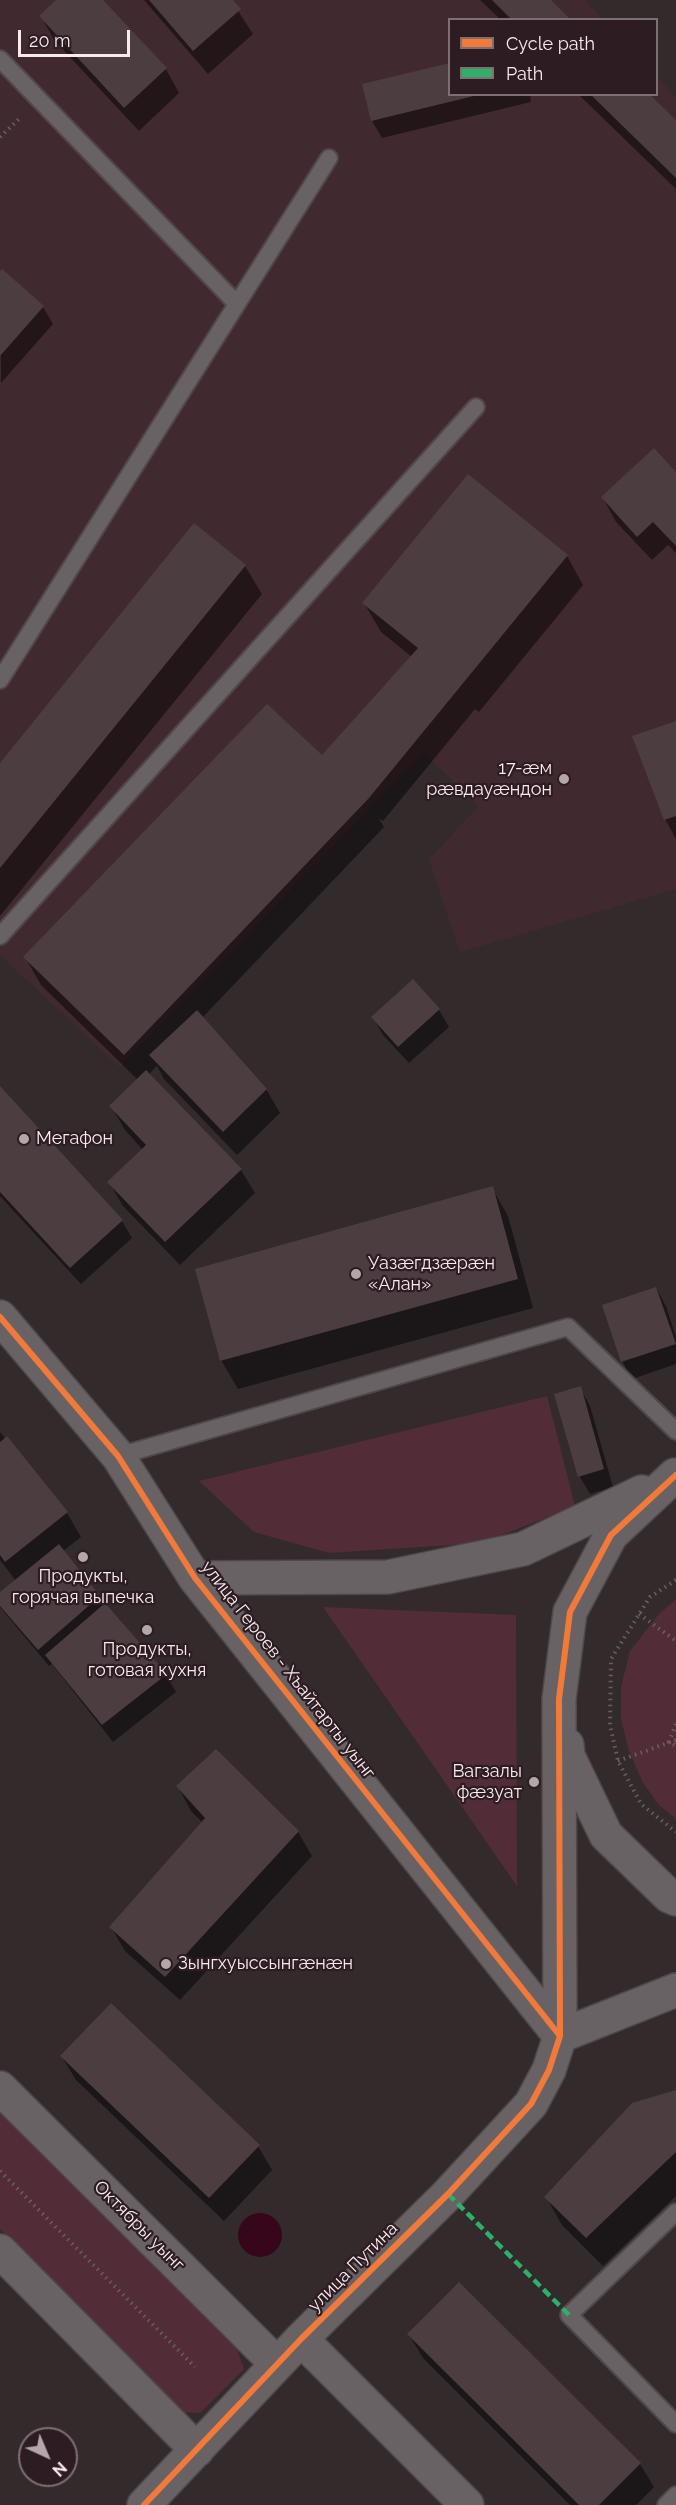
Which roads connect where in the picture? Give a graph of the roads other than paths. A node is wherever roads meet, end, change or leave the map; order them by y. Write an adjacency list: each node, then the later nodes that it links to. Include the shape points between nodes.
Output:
1 (0, 59): 3 (lane)
2 (329, 158): 3 (lane)
3 (237, 304): 5 (lane)
4 (476, 407): 6 (lane)
5 (0, 680)
6 (0, 936)
7 (0, 1317): 9 (street, улица Героев - Хъайтарты уынг)
8 (676, 1431): 9 (lane, via 568,1327)
9 (118, 1456): 11 (street, улица Героев - Хъайтарты уынг)
10 (676, 1475): 11 (street, via 523,1549 388,1577); 12 (street, via 611,1535 570,1612)
11 (195, 1578): 15 (street, улица Героев - Хъайтарты уынг)
12 (559, 1699): 13 (street, via 568,1756 606,1835); 15 (street, улица Путина)
13 (676, 1899)
14 (676, 1990): 15 (street)
15 (560, 2036): 19 (street, улица Путина, via 549,2070 531,2104 448,2194)
16 (0, 2088): 20 (street, Октябры уынг)
17 (676, 2212): 21 (lane, via 569,2315)
18 (0, 2251): 22 (street)
19 (301, 2339): 20 (street, улица Путина); 25 (street)
20 (278, 2364): 22 (street, улица Путина)
21 (676, 2424)
22 (197, 2450): 24 (street, улица Путина)
23 (676, 2495): 26 (lane)
24 (144, 2505)
25 (467, 2505)
26 (666, 2505)

